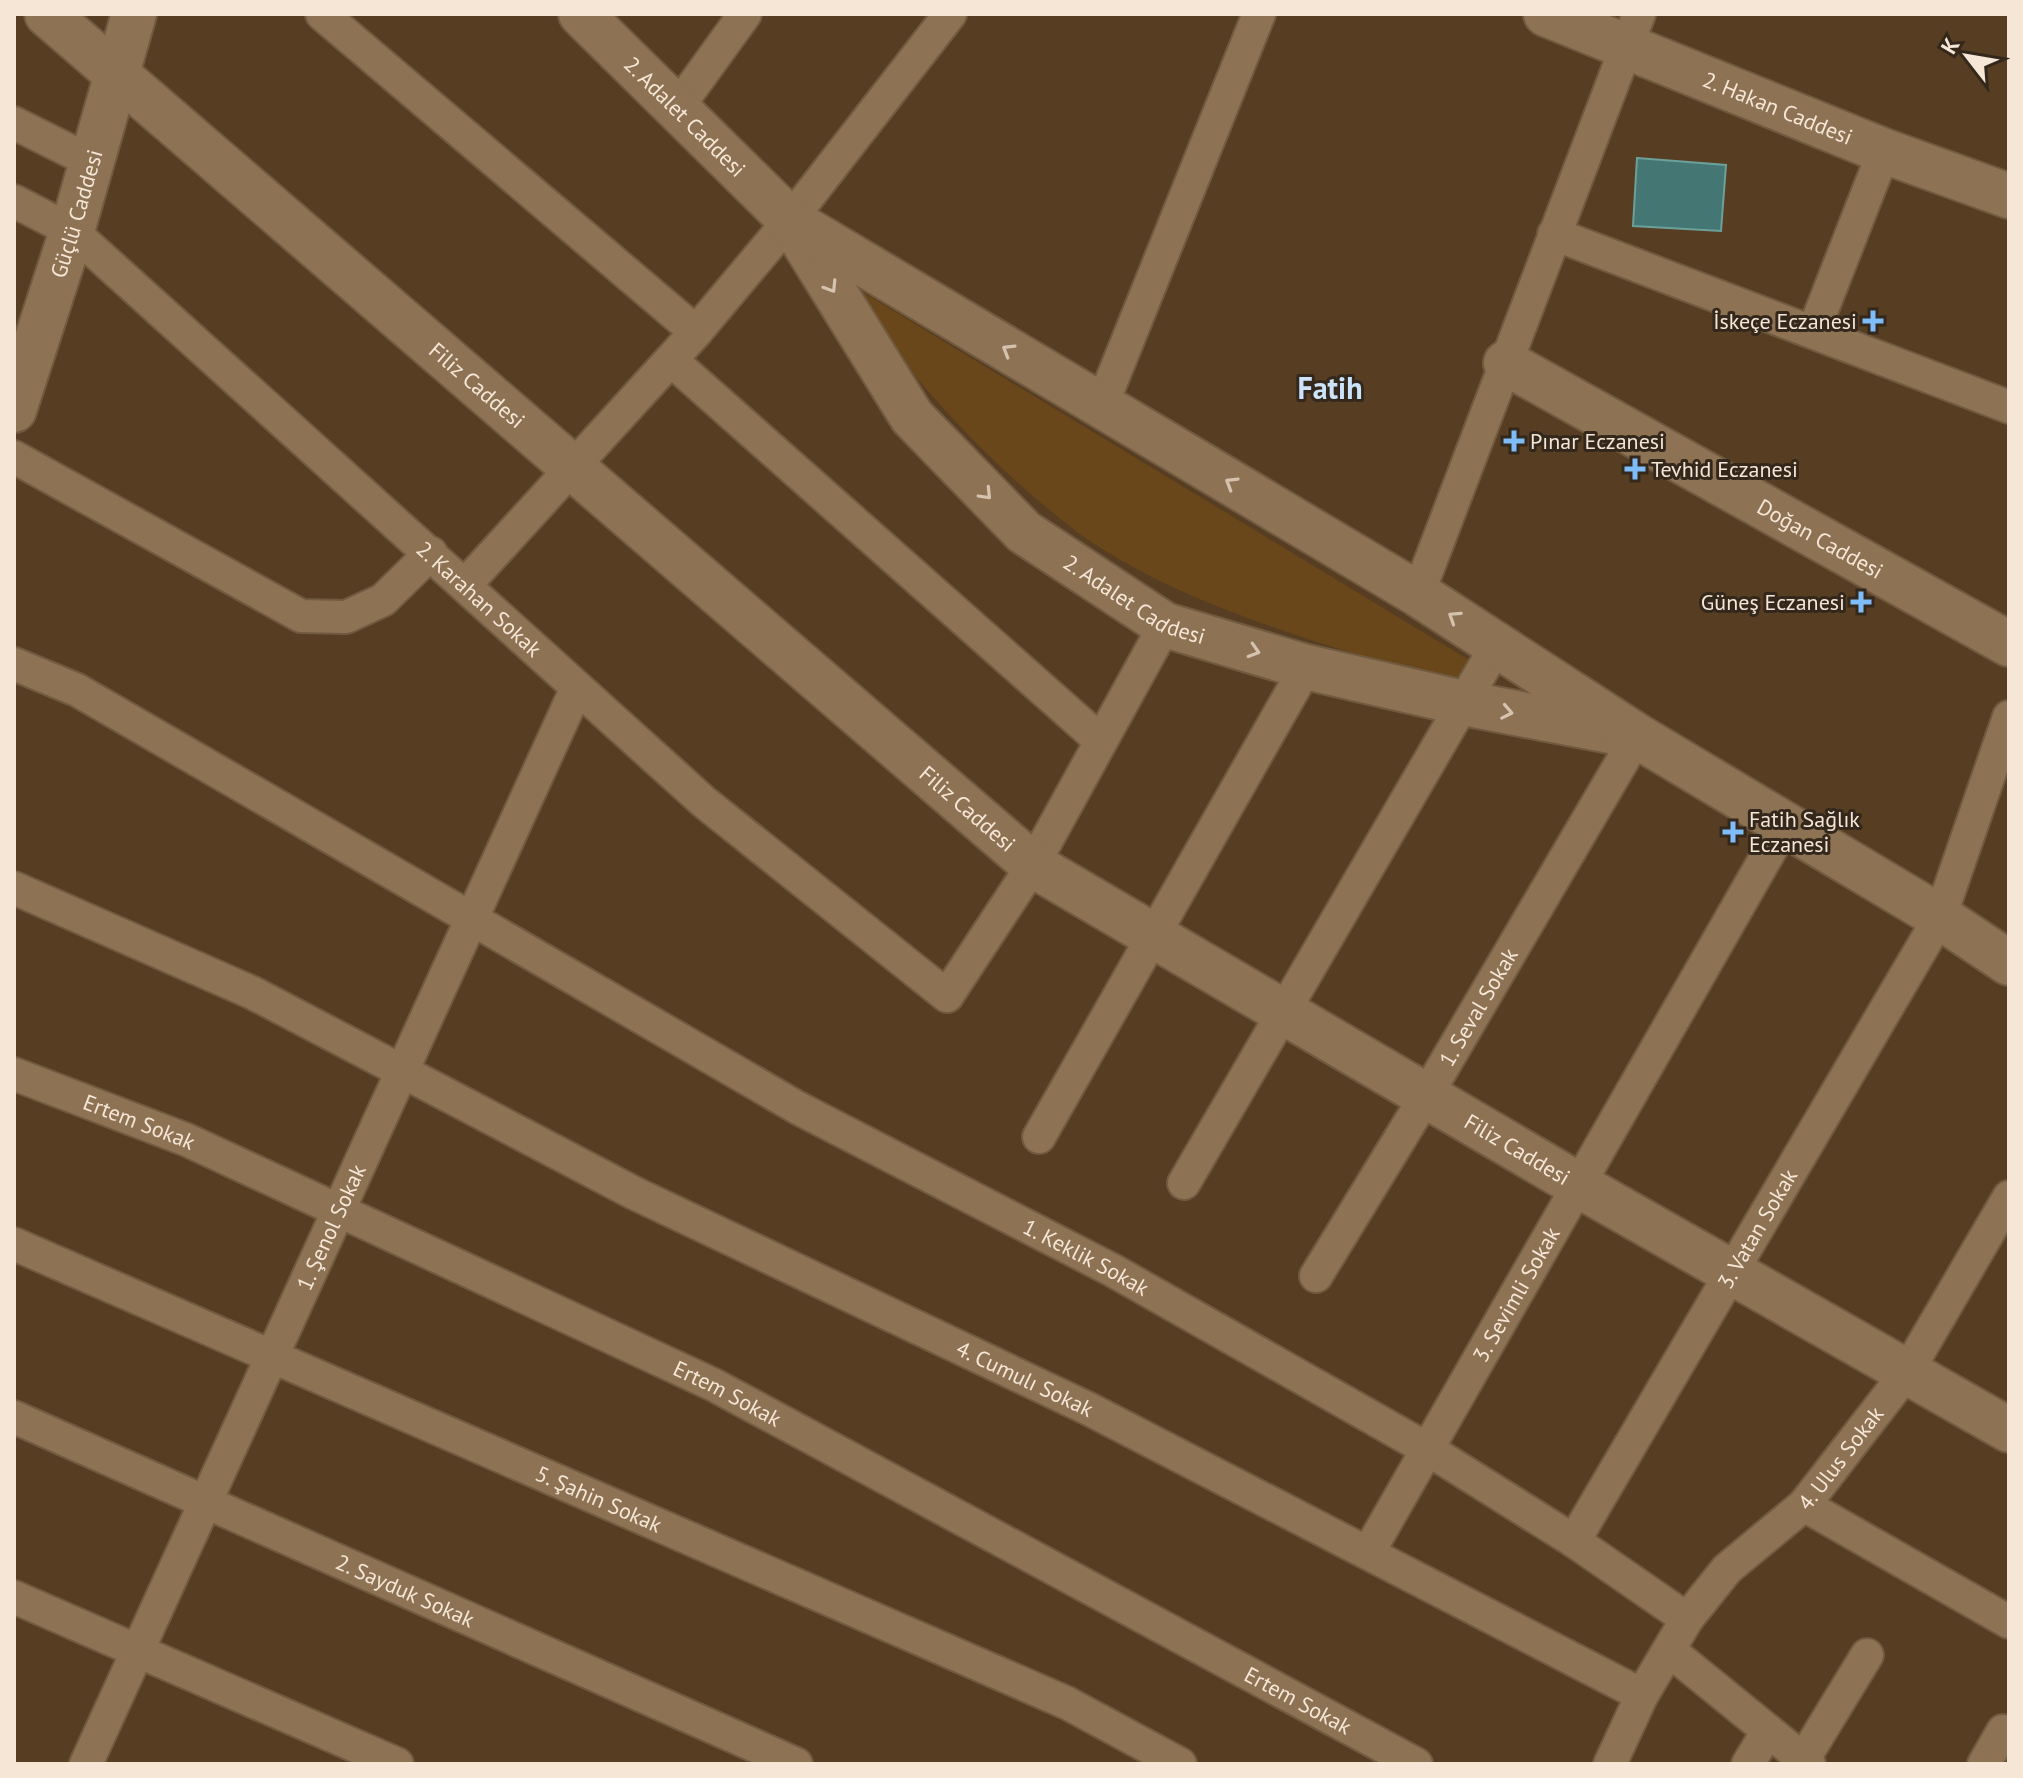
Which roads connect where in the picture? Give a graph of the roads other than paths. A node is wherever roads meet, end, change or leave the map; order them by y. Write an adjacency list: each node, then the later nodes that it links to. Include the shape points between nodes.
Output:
1 (47, 14): 10 (main road, Filiz Caddesi)
2 (134, 14): 10 (main road, Güçlü Caddesi)
3 (322, 14): 21 (street)
4 (581, 14): 11 (main road, 2. Adalet Caddesi)
5 (745, 14): 11 (street)
6 (950, 14): 17 (street)
7 (1259, 14): 25 (street)
8 (1546, 14): 9 (main road, 2. Hakan Caddesi)
9 (1632, 31): 13 (main road, 2. Hakan Caddesi); 19 (street)
10 (117, 72): 14 (main road, Güçlü Caddesi); 29 (main road, Filiz Caddesi)
11 (677, 108): 17 (main road, 2. Adalet Caddesi)
12 (14, 123): 14 (street)
13 (1884, 151): 15 (main road, 2. Hakan Caddesi); 20 (street)
14 (92, 162): 18 (main road, Güçlü Caddesi)
15 (2009, 196)
16 (14, 201): 18 (street, 2. Karahan Sokak)
17 (790, 220): 21 (street); 25 (main road, 2. Adalet Caddesi, one-way to 17); 33 (main road, 2. Adalet Caddesi, one-way to 33, via 912,417 1024,532)
18 (72, 231): 23 (main road, Güçlü Caddesi); 30 (street, 2. Karahan Sokak)
19 (1554, 234): 20 (street); 24 (street)
20 (1814, 330): 26 (street)
21 (696, 332): 22 (street)
22 (671, 360): 29 (street); 42 (street)
23 (20, 363): 27 (main road, Güçlü Caddesi)
24 (1506, 363): 32 (street); 34 (main road, Doğan Caddesi)
25 (1101, 407): 32 (main road, 2. Adalet Caddesi, one-way to 25)
26 (2009, 407)
27 (14, 410)
28 (14, 457): 30 (street, via 301,616 346,617 383,600)
29 (574, 467): 31 (street); 44 (main road, Filiz Caddesi)
30 (431, 553): 31 (street, 2. Karahan Sokak)
31 (466, 584): 38 (street, 2. Karahan Sokak)
32 (1418, 594): 35 (main road, 2. Adalet Caddesi, one-way to 32)
33 (1165, 625): 37 (main road, 2. Adalet Caddesi, one-way to 37); 42 (street)
34 (2009, 644)
35 (1497, 645): 39 (street); 41 (main road, 2. Adalet Caddesi)
36 (14, 664): 46 (street, 1. Keklik Sokak, via 77,690)
37 (1306, 667): 39 (main road, 2. Adalet Caddesi); 48 (street)
38 (576, 690): 44 (street, 2. Karahan Sokak, via 704,802 947,996); 46 (street, 1. Şenol Sokak)
39 (1463, 703): 41 (main road, 2. Adalet Caddesi, one-way to 41); 50 (street)
40 (2009, 717): 47 (street, 3. Vatan Sokak)
41 (1637, 736): 43 (main road, 2. Adalet Caddesi); 53 (street, 1. Seval Sokak)
42 (1101, 741): 44 (street)
43 (1784, 826): 47 (main road, 2. Adalet Caddesi); 56 (street, 3. Sevimli Sokak)
44 (1033, 865): 48 (main road, Filiz Caddesi)
45 (14, 888): 51 (street, 4. Cumulı Sokak, via 253,993)
46 (473, 917): 51 (street, 1. Şenol Sokak); 67 (street, 1. Keklik Sokak, via 798,1108 1114,1271)
47 (1940, 917): 49 (main road, 2. Adalet Caddesi); 61 (street, 3. Vatan Sokak)
48 (1154, 937): 50 (main road, Filiz Caddesi); 54 (street)
49 (2009, 963)
50 (1283, 1013): 53 (main road, Filiz Caddesi); 55 (street)
51 (402, 1072): 58 (street, 1. Şenol Sokak); 71 (street, 4. Cumulı Sokak, via 634,1193 1089,1409)
52 (14, 1074): 58 (street, Ertem Sokak, via 187,1140)
53 (1426, 1096): 56 (main road, Filiz Caddesi); 62 (street, 1. Seval Sokak)
54 (1039, 1137)
55 (1184, 1183)
56 (1580, 1186): 61 (main road, Filiz Caddesi); 67 (street, 3. Sevimli Sokak)
57 (2009, 1197): 59 (street, 4. Ulus Sokak)
58 (339, 1211): 63 (street, 1. Şenol Sokak); 86 (street, Ertem Sokak, via 714,1385)
59 (2000, 1232): 64 (street, 4. Ulus Sokak)
60 (14, 1244): 63 (street, 5. Şahin Sokak)
61 (1734, 1272): 64 (main road, Filiz Caddesi); 70 (street, 3. Vatan Sokak)
62 (1316, 1276)
63 (274, 1355): 68 (street, 1. Şenol Sokak); 85 (street, 5. Şahin Sokak, via 1067,1703)
64 (1907, 1372): 66 (main road, Filiz Caddesi); 69 (street, 4. Ulus Sokak)
65 (14, 1417): 68 (street, 2. Sayduk Sokak)
66 (2009, 1430)
67 (1429, 1450): 70 (street, 1. Keklik Sokak); 71 (street, 3. Sevimli Sokak)
68 (206, 1504): 75 (street, 1. Şenol Sokak); 84 (street, 2. Sayduk Sokak)
69 (1804, 1505): 73 (street, 4. Ulus Sokak, via 1727,1569); 74 (street)
70 (1574, 1541): 73 (street, 1. Keklik Sokak)
71 (1368, 1553): 78 (street, 4. Cumulı Sokak)
72 (14, 1597): 75 (street)
73 (1687, 1619): 76 (street, 4. Ulus Sokak)
74 (2009, 1622)
75 (138, 1651): 82 (street, 1. Şenol Sokak); 83 (street)
76 (1670, 1651): 78 (street, 4. Ulus Sokak); 79 (street)
77 (1867, 1655): 81 (street)
78 (1642, 1695): 87 (street, 4. Ulus Sokak)
79 (1768, 1731): 81 (street); 88 (street)
80 (2003, 1731): 89 (street)
81 (1806, 1762)
82 (86, 1764)
83 (397, 1764)
84 (796, 1764)
85 (1180, 1764)
86 (1416, 1764)
87 (1610, 1764)
88 (1748, 1764)
89 (1984, 1764)

